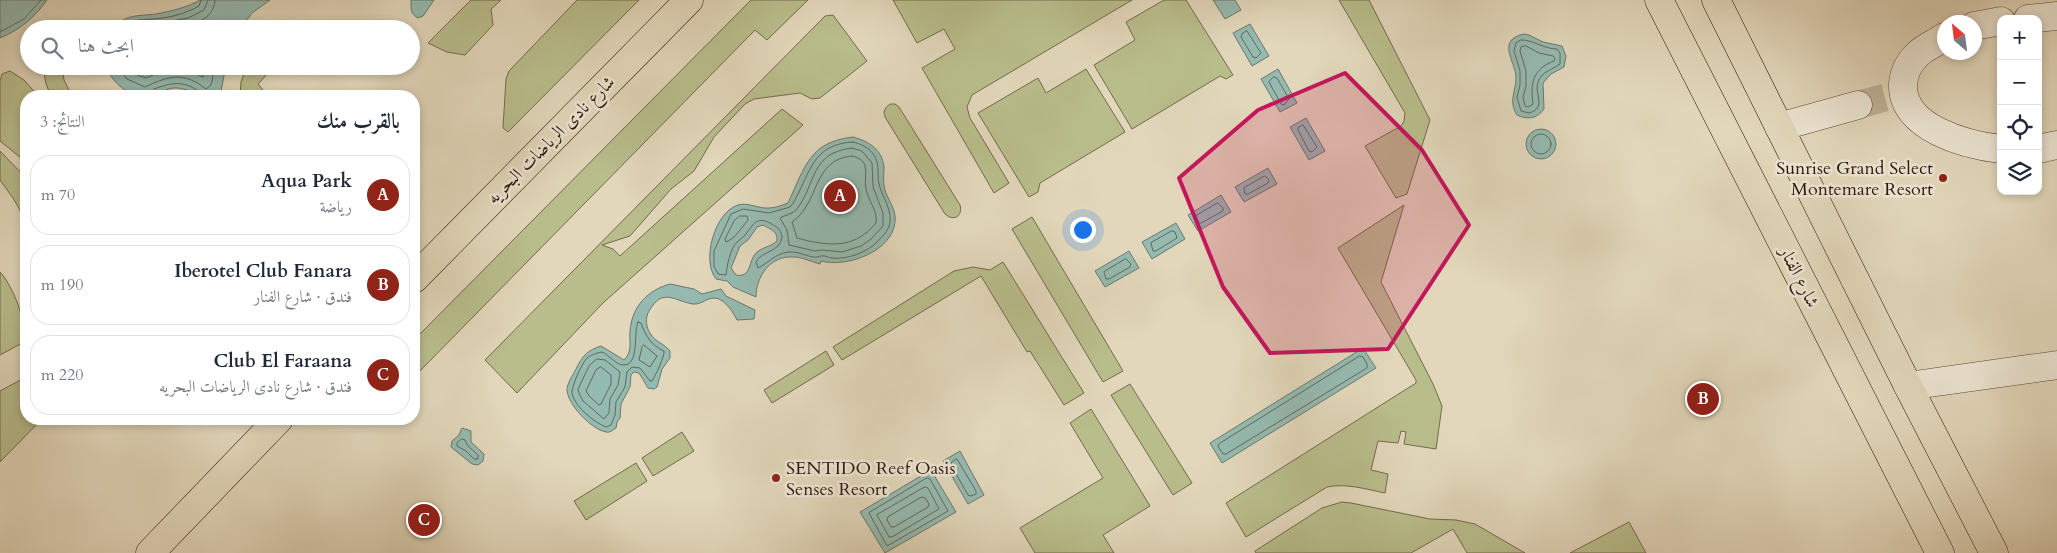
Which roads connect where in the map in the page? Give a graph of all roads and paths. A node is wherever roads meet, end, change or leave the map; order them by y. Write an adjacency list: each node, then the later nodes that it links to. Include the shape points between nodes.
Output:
1 (689, 0): 14 (main road, شارع نادى الرياضات البحريه)
2 (1659, 0): 19 (main road, شارع الفنار)
3 (1716, 0): 10 (main road)
4 (2057, 16): 5 (street)
5 (2042, 18)
6 (1997, 22): 7 (street)
7 (1982, 25)
8 (1937, 42): 13 (street, via 1919,52 1909,63 1895,94 1917,118 1941,132 1981,147)
9 (1858, 105): 10 (street)
10 (1779, 127): 16 (main road)
11 (2057, 145): 12 (street)
12 (2042, 147)
13 (1997, 149)
14 (420, 273)
15 (2057, 365): 16 (street)
16 (1908, 386): 20 (main road)
17 (273, 425): 18 (main road)
18 (150, 553)
19 (1940, 553)
20 (1994, 553)

